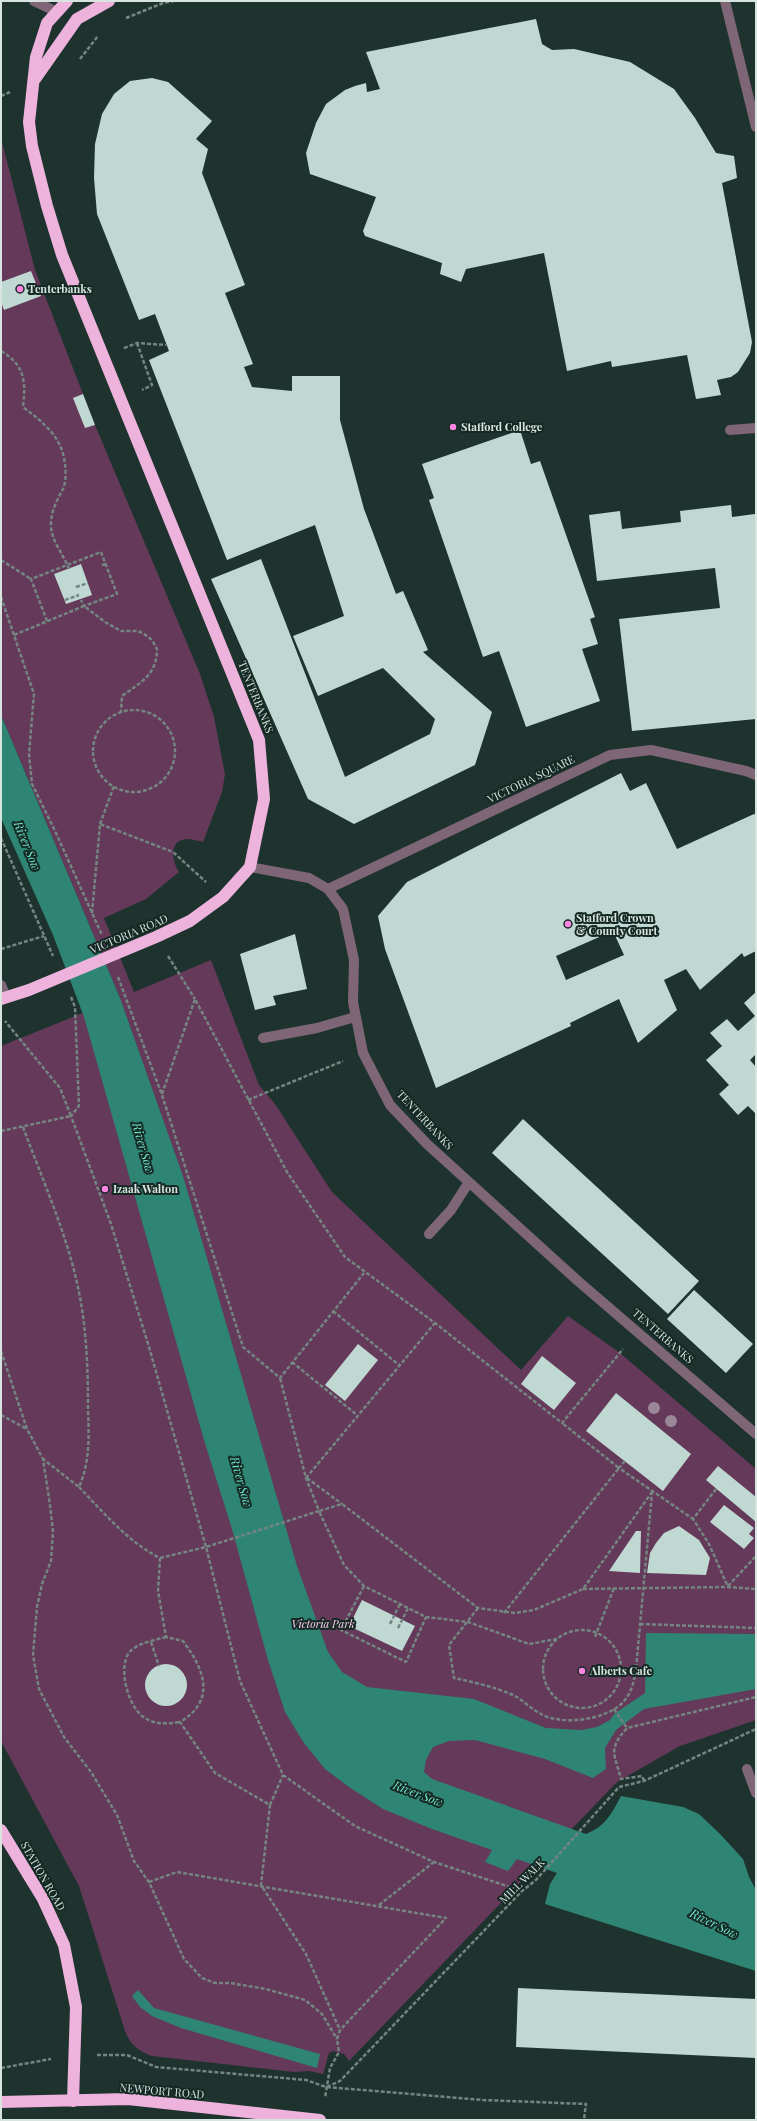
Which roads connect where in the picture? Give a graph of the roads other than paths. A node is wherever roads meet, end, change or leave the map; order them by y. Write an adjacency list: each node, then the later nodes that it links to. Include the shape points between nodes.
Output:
1 (34, 1): 5 (street)
2 (67, 1): 5 (highway, TENTERBANKS)
3 (109, 1): 6 (highway, TENTERBANKS, via 77,19)
4 (725, 1): 7 (street)
5 (57, 12): 6 (highway, TENTERBANKS, via 47,23 36,57)
6 (34, 80): 11 (highway, TENTERBANKS, via 29,122 32,146 62,255 259,740 264,799)
7 (756, 127)
8 (756, 428): 9 (street)
9 (730, 430)
10 (756, 775): 12 (street, VICTORIA SQUARE, via 651,750 610,755)
11 (250, 867): 12 (street, TENTERBANKS, via 309,878); 14 (highway, VICTORIA ROAD, via 223,897 190,921 156,938 29,990)
12 (328, 889): 15 (street, TENTERBANKS, via 343,910 354,960 353,1002)
13 (1, 985): 14 (street)
14 (3, 998)
15 (356, 1017): 16 (street, via 317,1028); 17 (street, TENTERBANKS, via 363,1053 390,1105)
16 (263, 1038)
17 (468, 1182): 18 (street, via 451,1210); 19 (street, TENTERBANKS, via 578,1281)
18 (429, 1234)
19 (756, 1434)
20 (747, 1769): 21 (street)
21 (756, 1793)
22 (1, 1830): 23 (highway, STATION ROAD, via 43,1899 64,1945 76,2007)
23 (73, 2101): 24 (highway, NEWPORT ROAD); 25 (highway, NEWPORT ROAD, via 128,2099)
24 (1, 2102)
25 (319, 2120)

